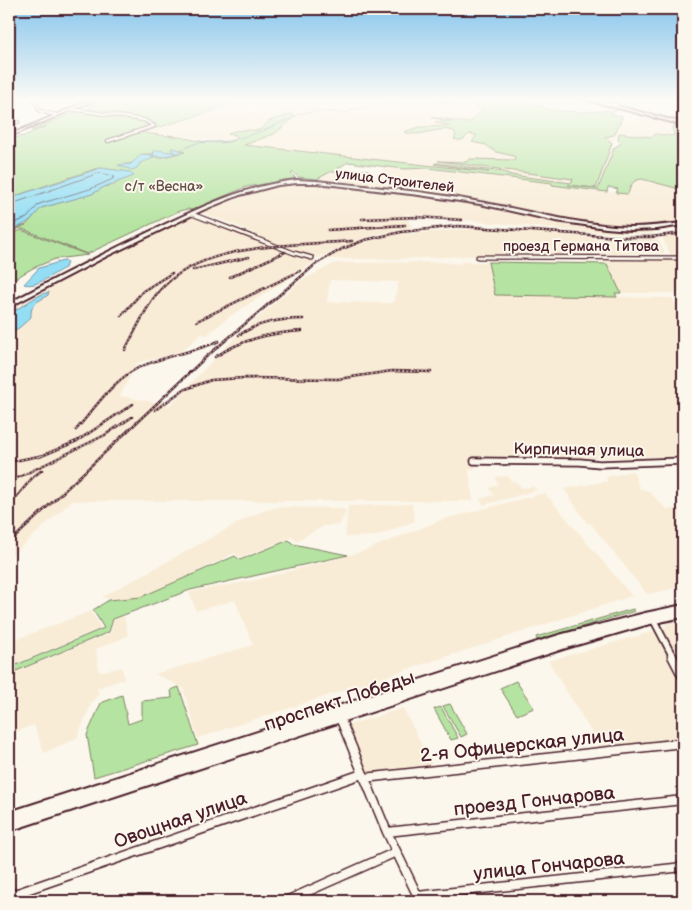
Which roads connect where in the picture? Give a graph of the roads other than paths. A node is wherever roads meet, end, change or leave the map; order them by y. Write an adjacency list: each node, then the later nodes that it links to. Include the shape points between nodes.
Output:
1 (192, 214): 2 (main road, улица Строителей, via 258,189 307,181 452,199 580,225 650,228); 4 (street); 6 (main road, улица Строителей, via 96,258)
2 (683, 224)
3 (478, 257): 5 (street, проезд Германа Титова)
4 (312, 258)
5 (683, 258)
6 (9, 305)
7 (474, 461): 8 (street, Кирпичная улица, via 600,464)
8 (683, 461)
9 (683, 608): 11 (main road, проспект Победы)
10 (683, 614): 11 (main road, проспект Победы)
11 (652, 617): 12 (street); 13 (main road, проспект Победы); 17 (main road, проспект Победы, via 559,639)
12 (683, 677)
13 (340, 718): 15 (street); 18 (main road, проспект Победы)
14 (683, 742): 15 (street, 2-я Офицерская улица)
15 (363, 776): 19 (street); 22 (street, Овощная улица)
16 (683, 800): 19 (street, проезд Гончарова)
17 (9, 817)
18 (9, 826)
19 (387, 832): 20 (street)
20 (396, 852): 23 (street); 24 (street)
21 (683, 867): 23 (street, улица Гончарова)
22 (9, 896)
23 (419, 898)
24 (286, 901)

